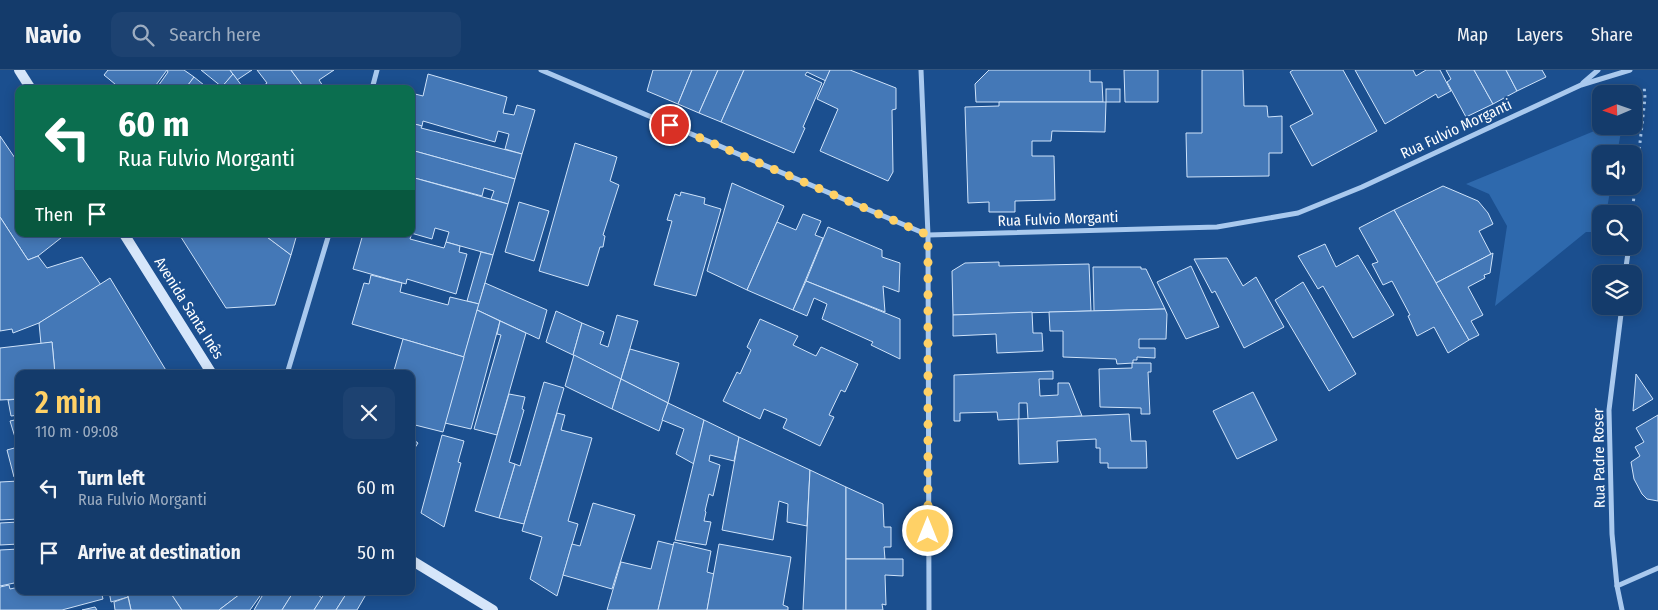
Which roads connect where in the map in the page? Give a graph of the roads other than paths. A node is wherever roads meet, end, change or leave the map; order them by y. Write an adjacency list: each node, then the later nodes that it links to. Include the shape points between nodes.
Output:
1 (19, 70): 7 (main road)
2 (378, 70): 8 (street)
3 (540, 70): 10 (street, Rua Fulvio Morganti)
4 (921, 70): 10 (street)
5 (1598, 70): 9 (street, Rua Fulvio Morganti)
6 (1630, 70): 9 (street, Rua Fulvio Morganti)
7 (28, 85)
8 (373, 85)
9 (1581, 85): 10 (street, Rua Fulvio Morganti, via 1362,187 1298,213 1217,227)
10 (928, 235): 20 (street)
11 (126, 237): 14 (main road, Avenida Santa Inês)
12 (328, 237): 15 (street)
13 (1621, 315): 18 (street, Rua Padre Roser, via 1609,410 1612,534)
14 (209, 370)
15 (288, 370)
16 (415, 562): 19 (main road)
17 (1658, 568): 18 (street)
18 (1617, 586): 21 (street, Rua Padre Roser)
19 (493, 610)
20 (929, 610)
21 (1622, 610)

